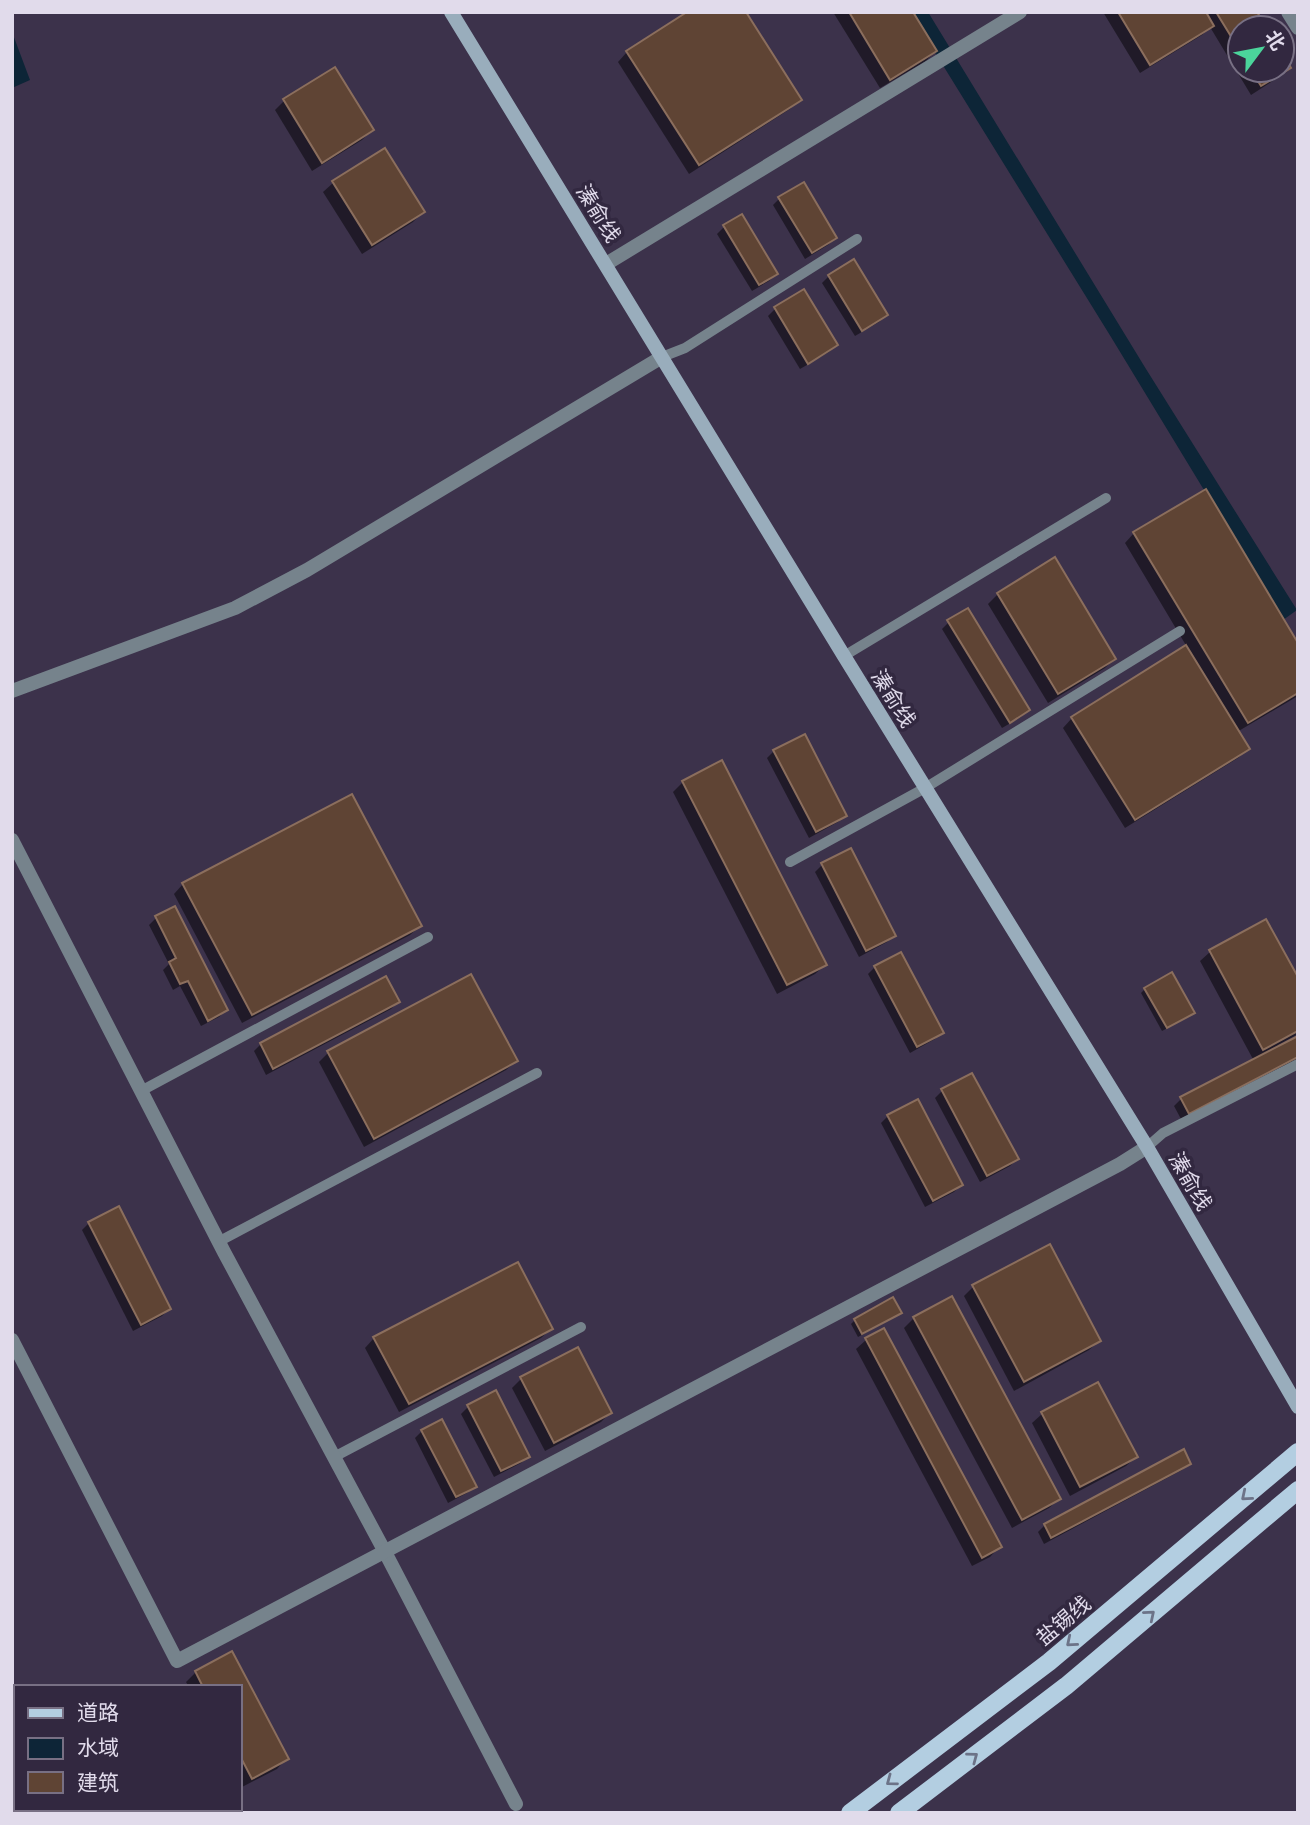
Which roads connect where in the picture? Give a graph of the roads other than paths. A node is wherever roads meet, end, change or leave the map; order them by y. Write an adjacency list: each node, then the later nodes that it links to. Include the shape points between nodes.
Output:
1 (452, 12): 6 (main road, 溱俞线)
2 (1020, 12): 6 (street)
3 (1287, 12): 4 (street)
4 (1298, 28)
5 (857, 239): 7 (lane, via 685,348)
6 (606, 264): 7 (main road, 溱俞线)
7 (662, 357): 10 (main road, 溱俞线); 11 (street, via 307,570 235,608)
8 (1106, 498): 10 (lane)
9 (1180, 631): 12 (lane)
10 (844, 656): 12 (main road, 溱俞线)
11 (12, 691)
12 (925, 788): 14 (lane); 19 (main road, 溱俞线)
13 (12, 840): 18 (street)
14 (790, 862)
15 (428, 937): 18 (lane)
16 (1298, 1064): 19 (lane, via 1163,1133)
17 (537, 1073): 20 (lane)
18 (141, 1091): 20 (street)
19 (1147, 1147): 23 (main road, 溱俞线); 27 (street)
20 (219, 1242): 25 (street)
21 (581, 1327): 25 (lane)
22 (12, 1340): 27 (street, via 177,1661)
23 (1298, 1407)
24 (1298, 1452): 29 (main road, 盐锡线, one-way to 29, via 1048,1662)
25 (334, 1457): 27 (street)
26 (1298, 1490): 30 (main road, one-way to 26, via 1066,1686)
27 (385, 1552): 28 (street)
28 (516, 1804)
29 (850, 1813)
30 (899, 1813)

